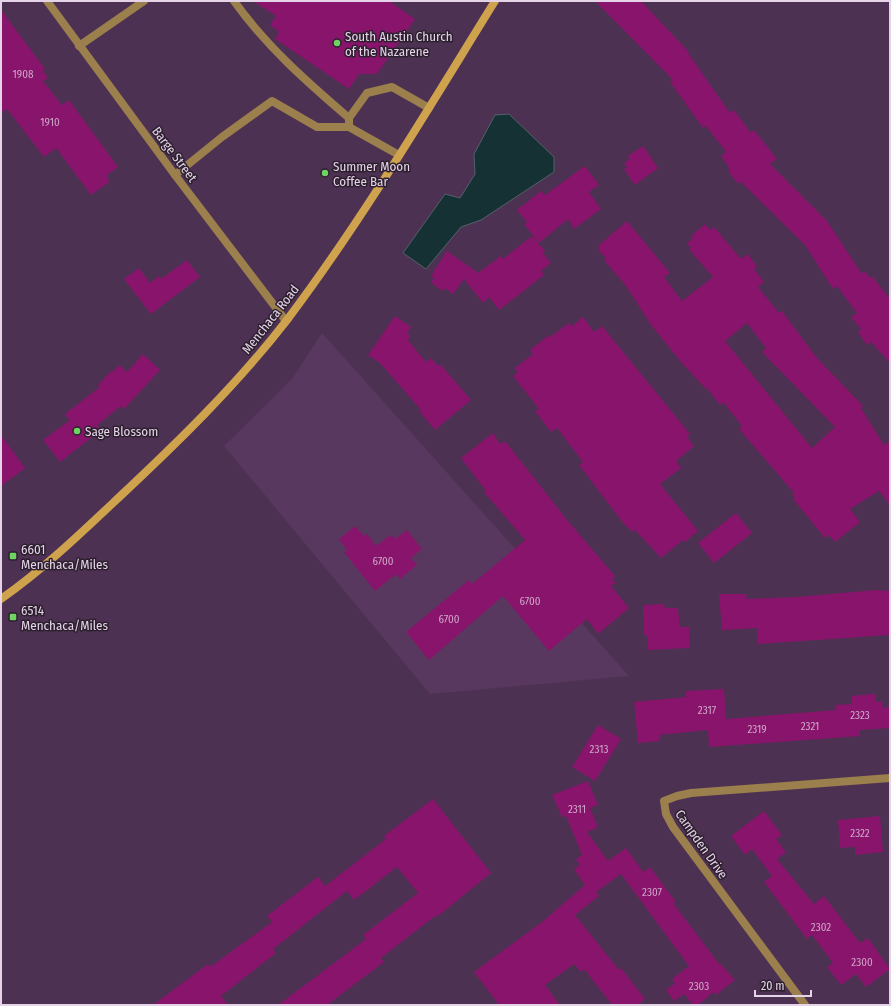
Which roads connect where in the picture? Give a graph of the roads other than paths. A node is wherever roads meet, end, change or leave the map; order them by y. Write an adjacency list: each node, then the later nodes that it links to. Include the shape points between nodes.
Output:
1 (47, 1): 5 (street, Barge Street)
2 (144, 1): 5 (street)
3 (234, 1): 7 (street, via 274,51)
4 (495, 1): 6 (main road, Menchaca Road)
5 (79, 46): 10 (street, Barge Street)
6 (429, 108): 7 (street, via 392,88 368,93); 9 (main road, Menchaca Road)
7 (349, 118): 8 (street)
8 (349, 128): 9 (street); 10 (street, via 317,127 272,101 222,137)
9 (399, 155): 11 (main road, Menchaca Road)
10 (175, 176): 11 (street, Barge Street)
11 (286, 321): 12 (main road, Menchaca Road, via 189,430 91,524)
12 (2, 596)
13 (890, 778): 14 (street, Campden Drive, via 698,793 664,801 666,814 673,827)
14 (805, 1005)

